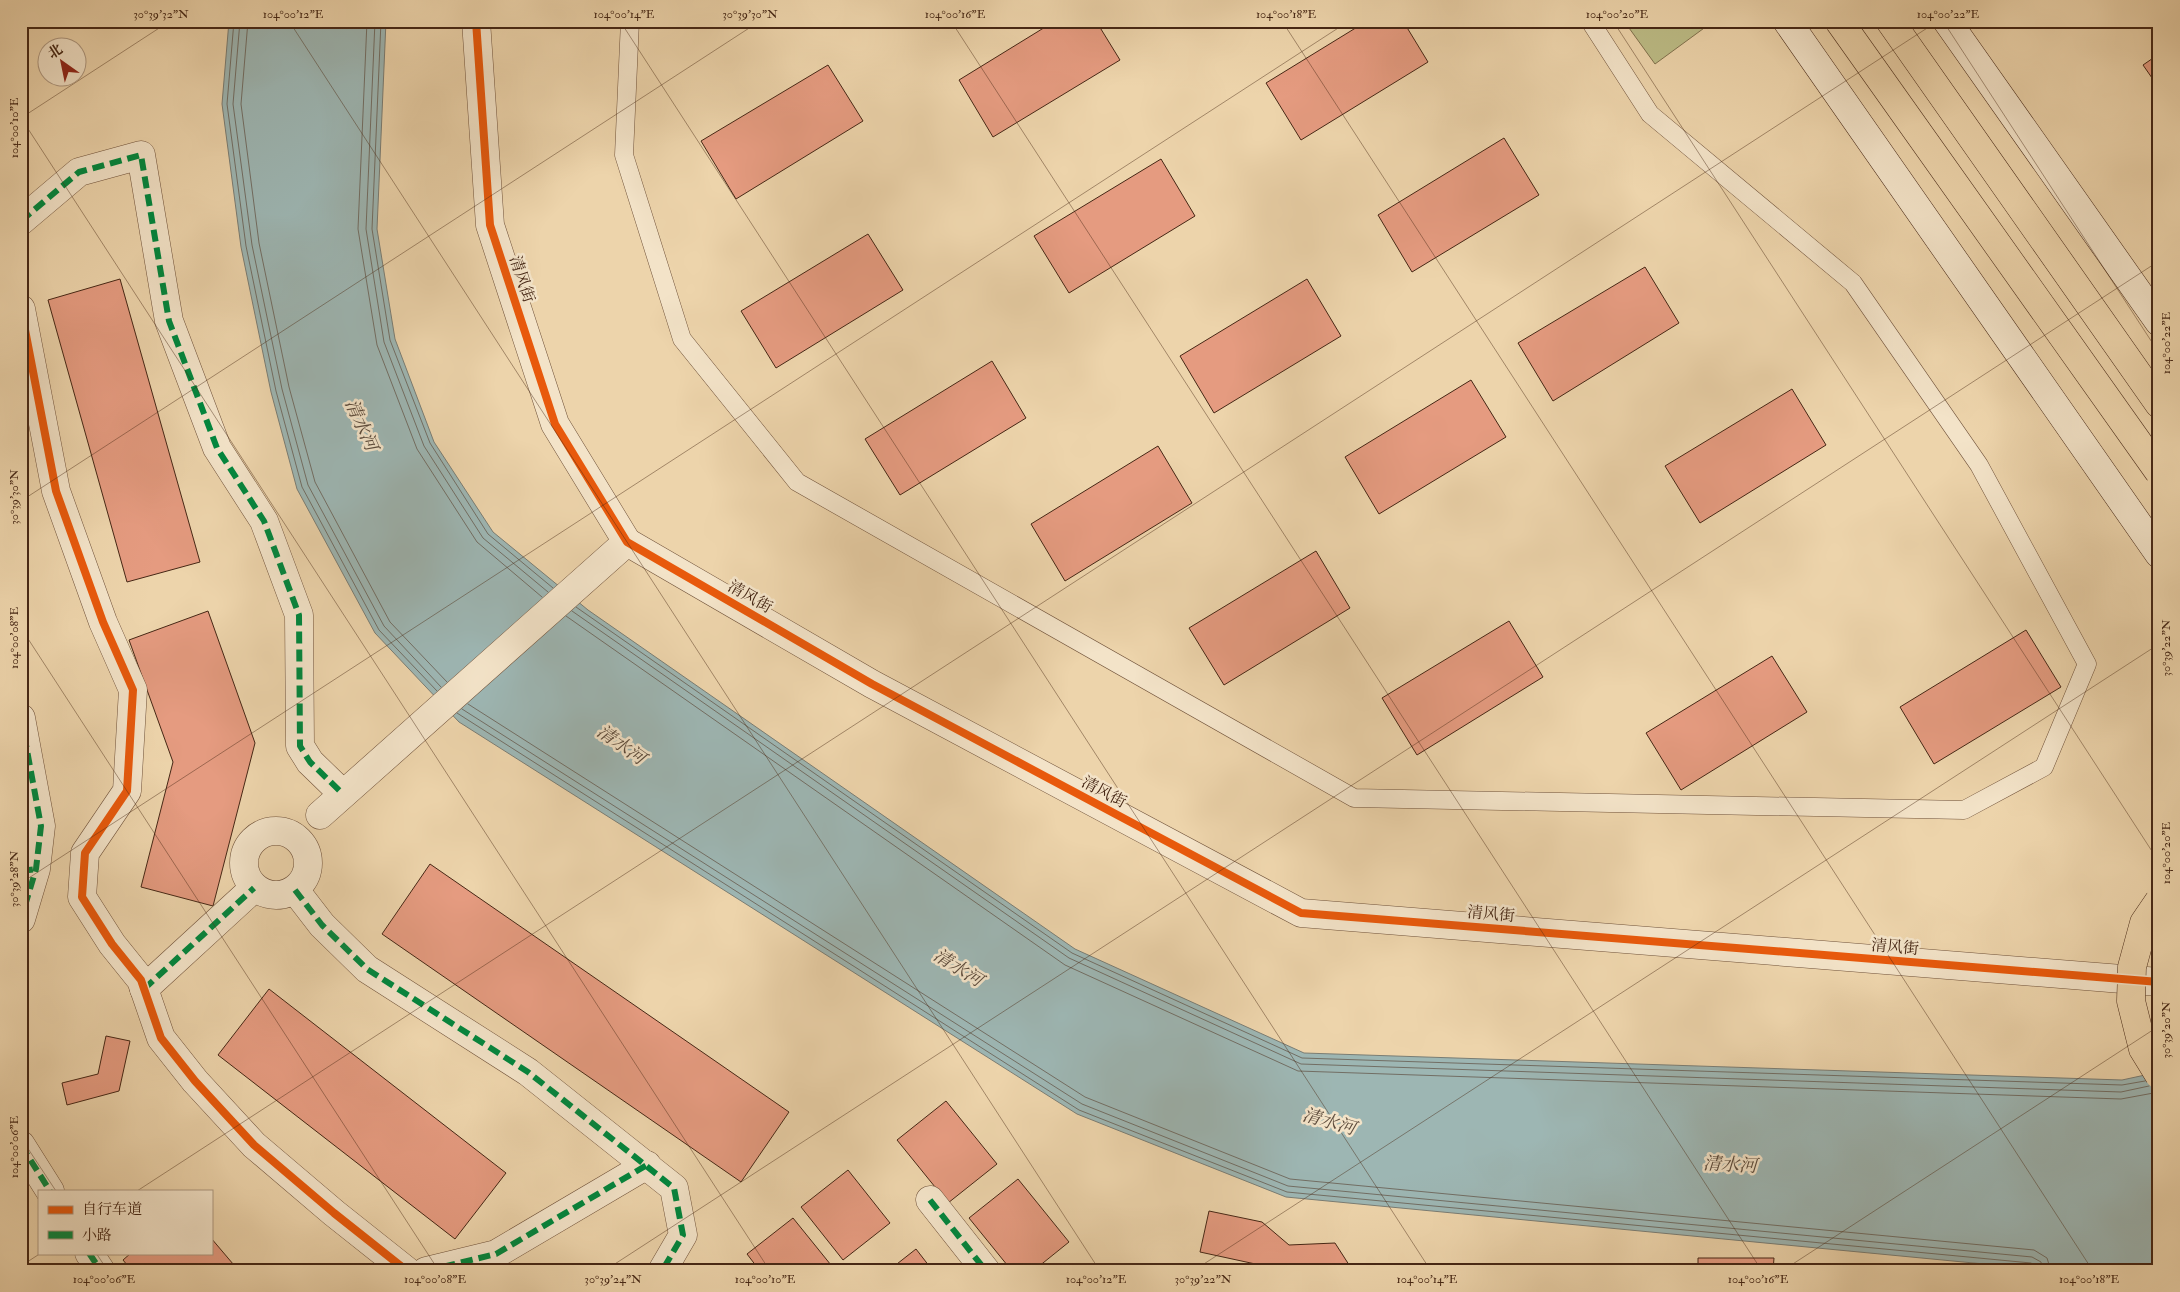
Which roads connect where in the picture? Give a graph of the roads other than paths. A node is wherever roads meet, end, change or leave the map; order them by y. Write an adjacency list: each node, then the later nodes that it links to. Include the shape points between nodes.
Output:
1 (476, 21): 13 (street, 清风街, via 490,225 555,424)
2 (630, 21): 3 (lane, via 624,155 682,339 797,482 1354,798 1964,810 2044,767 2086,664 1979,465 1853,283 1650,114)
3 (1590, 21)
4 (1787, 21): 14 (street)
5 (1839, 21): 12 (main road, bridge)
6 (1890, 21): 11 (main road)
7 (1947, 21): 10 (street)
8 (21, 221): 16 (street, via 78,172 141,155 169,321 217,448 264,521 299,615 300,746 310,762)
9 (21, 309): 26 (street, via 56,491 103,622 132,690 127,791 85,853 82,897 112,944 142,980)
10 (2159, 322)
11 (2159, 404)
12 (2159, 472)
13 (627, 542): 16 (street); 25 (street, 清风街, via 872,684 1301,913)
14 (2159, 554)
15 (21, 718): 20 (street, via 41,826)
16 (343, 794): 17 (street)
17 (320, 815): 18 (street); 19 (street)
18 (283, 832): 19 (street, via 302,842); 21 (street, via 262,834 247,848 244,870)
19 (307, 852): 22 (street, via 307,873)
20 (28, 870): 24 (street)
21 (254, 888): 22 (street, via 274,896); 26 (street)
22 (295, 890): 29 (street, via 322,925 366,969 528,1072)
23 (2159, 901): 27 (main road, bridge, via 2144,923 2132,967 2131,1001 2143,1049)
24 (21, 919)
25 (2159, 982)
26 (144, 989): 34 (street, via 161,1038 195,1081 254,1145)
27 (2159, 1075)
28 (21, 1145): 30 (street)
29 (647, 1165): 35 (street, via 496,1254); 36 (street, via 674,1188 683,1235)
30 (49, 1190)
31 (930, 1200): 37 (street)
32 (90, 1254): 33 (street)
33 (102, 1271)
34 (407, 1271)
35 (426, 1271)
36 (662, 1271)
37 (986, 1271)

